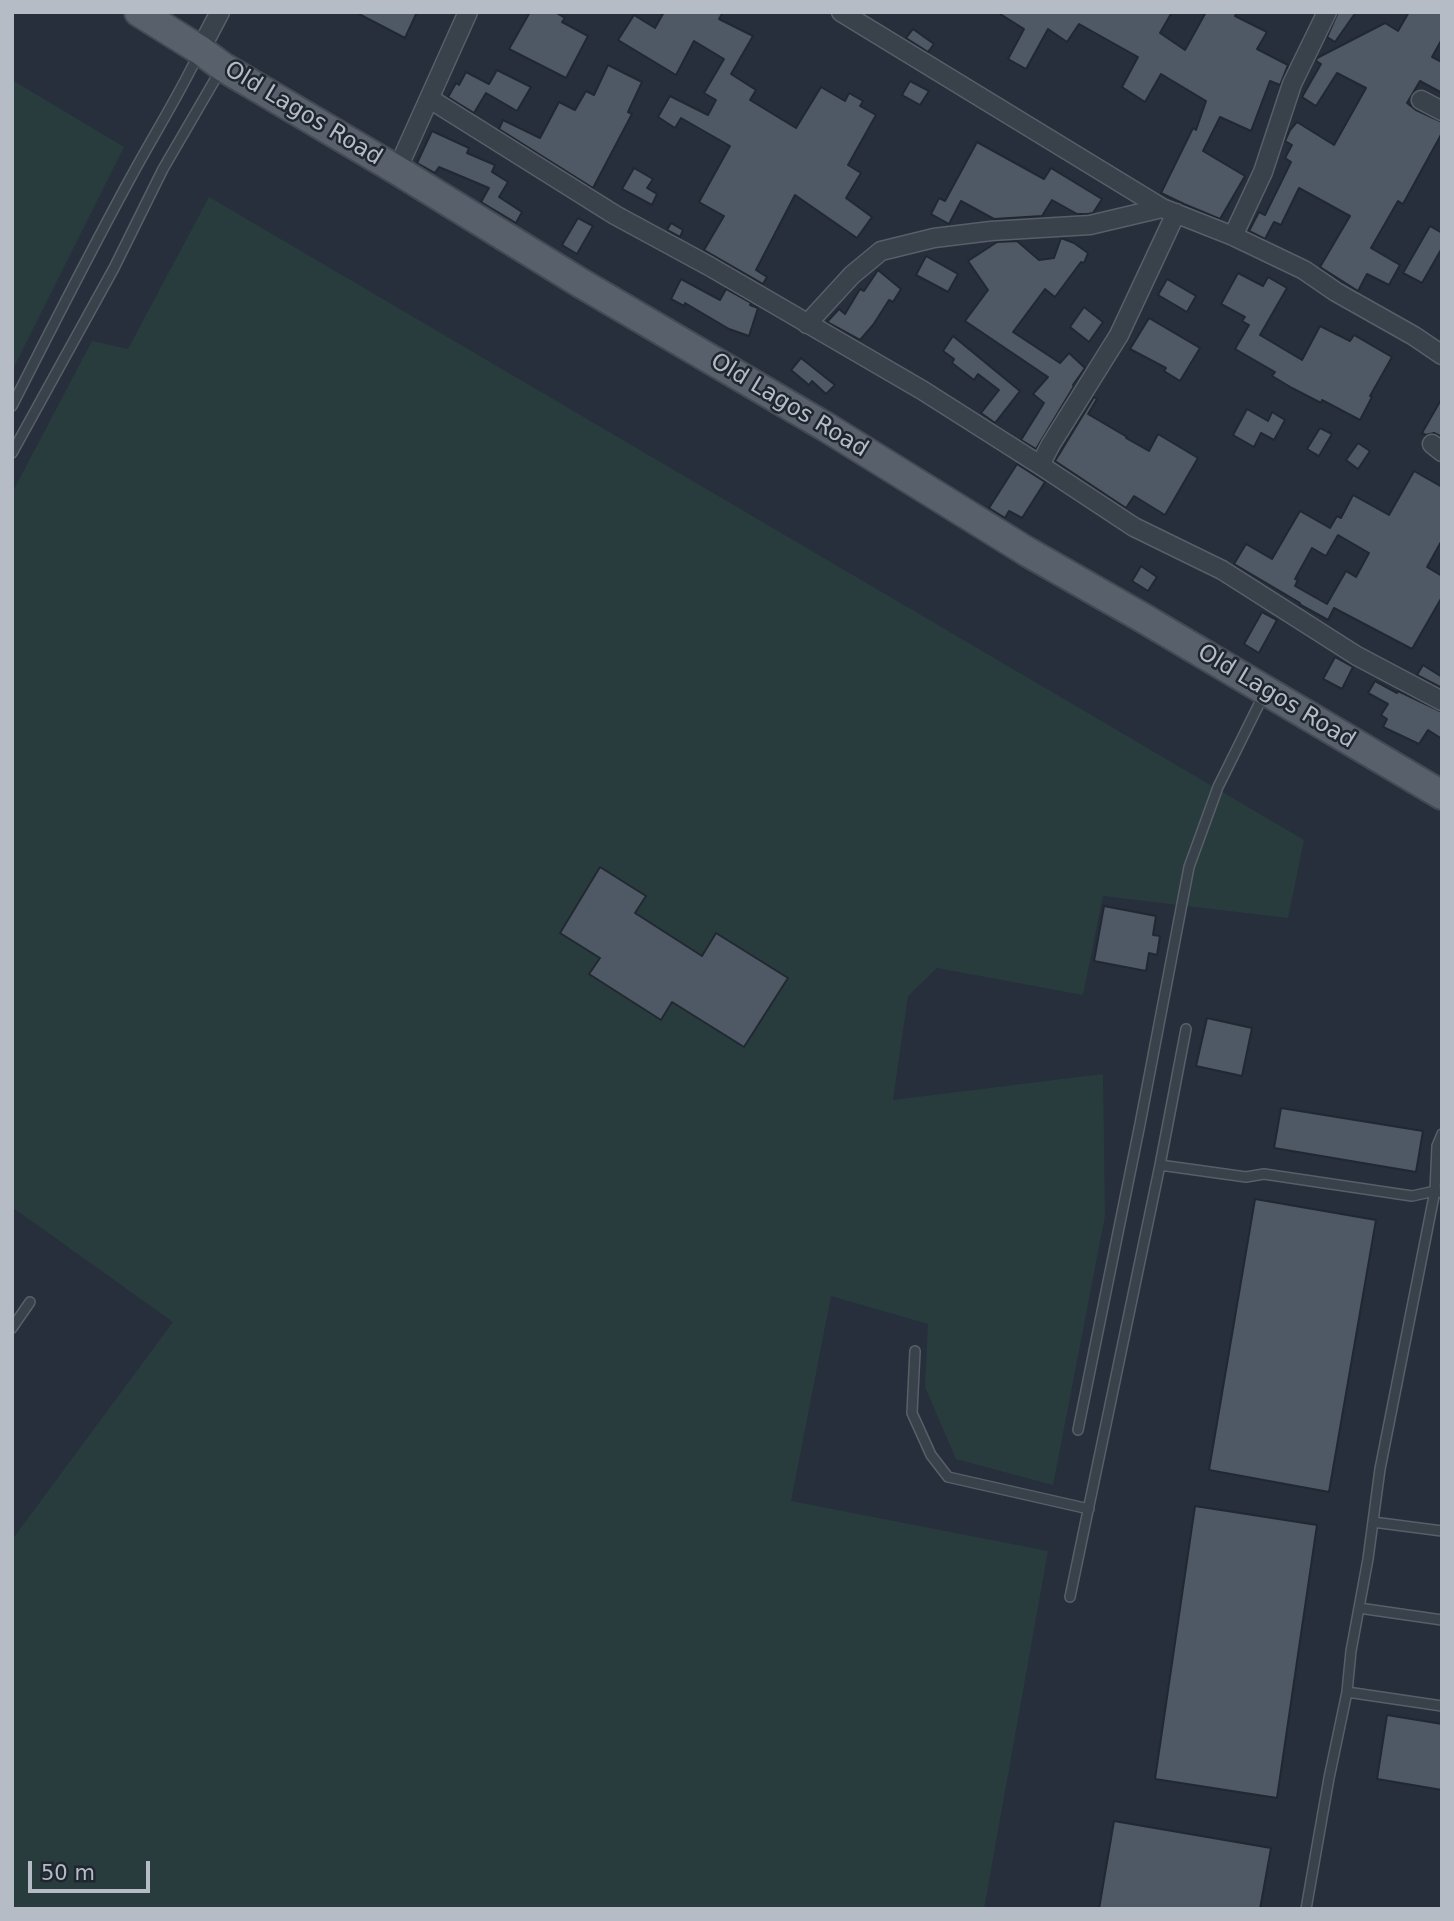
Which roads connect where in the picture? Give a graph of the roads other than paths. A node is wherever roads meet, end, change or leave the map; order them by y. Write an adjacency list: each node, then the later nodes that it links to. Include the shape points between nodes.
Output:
1 (139, 12): 6 (main road, Old Lagos Road)
2 (220, 12): 6 (street)
3 (468, 12): 7 (street)
4 (841, 12): 11 (street)
5 (1327, 12): 12 (street, via 1292,84 1263,172)
6 (211, 58): 10 (main road, Old Lagos Road); 15 (lane, via 179,93 132,175); 16 (lane, via 114,268)
7 (430, 99): 10 (street); 13 (street, via 615,215)
8 (1421, 100): 9 (street)
9 (1442, 111)
10 (397, 170): 18 (main road, Old Lagos Road)
11 (1169, 210): 12 (street); 13 (street, via 1090,225 934,238 881,251); 17 (street, via 1119,335)
12 (1233, 236): 14 (street, via 1304,270)
13 (807, 324): 17 (street)
14 (1442, 355)
15 (12, 406)
16 (12, 453)
17 (1040, 465): 19 (street, via 1134,527 1222,570 1357,656)
18 (1266, 691): 20 (main road, Old Lagos Road); 28 (lane, via 1217,787 1189,867)
19 (1442, 701)
20 (1442, 795)
21 (1186, 1029): 23 (lane)
22 (1442, 1134): 24 (lane, via 1437,1146)
23 (1160, 1165): 24 (lane, via 1246,1177 1264,1174 1412,1196); 29 (lane)
24 (1438, 1192): 30 (lane, via 1390,1415)
25 (30, 1302): 26 (lane)
26 (12, 1328)
27 (915, 1351): 29 (lane, via 912,1413 948,1477)
28 (1078, 1430)
29 (1089, 1509): 32 (lane)
30 (1373, 1522): 31 (lane); 33 (lane)
31 (1442, 1531)
32 (1070, 1597)
33 (1359, 1608): 34 (lane); 35 (lane)
34 (1442, 1620)
35 (1347, 1692): 36 (lane); 37 (lane)
36 (1442, 1706)
37 (1306, 1909)

